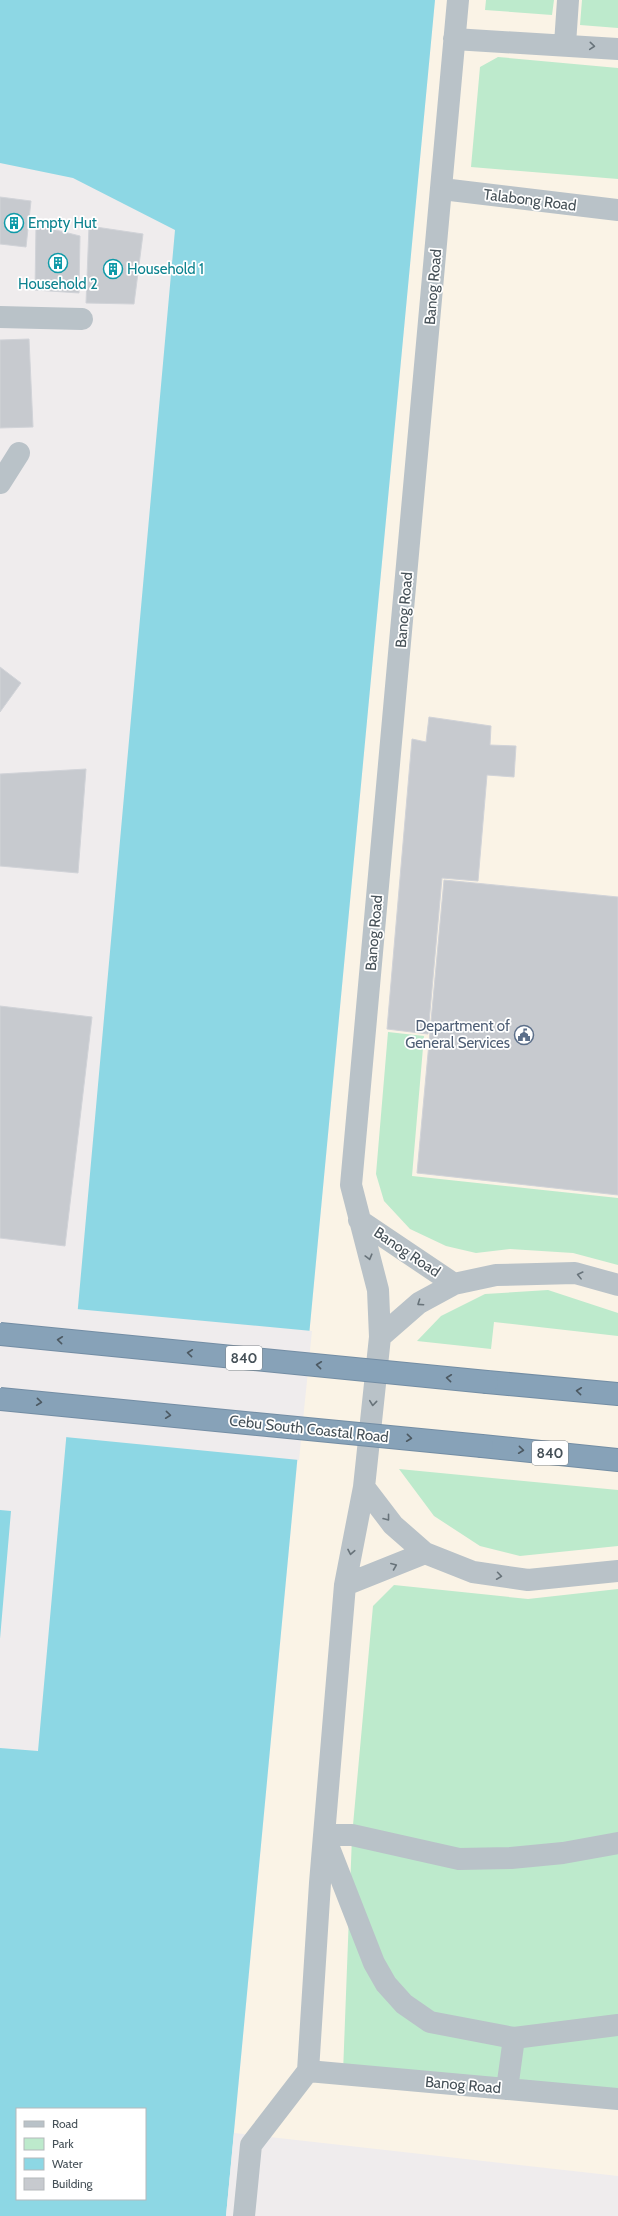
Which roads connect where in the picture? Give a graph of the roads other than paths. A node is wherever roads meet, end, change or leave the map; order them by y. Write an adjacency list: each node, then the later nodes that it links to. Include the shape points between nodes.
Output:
1 (458, 0): 3 (street, Banog Road)
2 (568, 0): 4 (street)
3 (454, 39): 4 (street); 6 (street, Banog Road)
4 (565, 44): 5 (street, one-way to 5)
5 (618, 49)
6 (442, 189): 7 (street, Talabong Road); 12 (street, Banog Road, via 352,1185)
7 (618, 210)
8 (0, 317): 9 (street)
9 (82, 319)
10 (19, 453): 11 (street)
11 (0, 482)
12 (359, 1220): 13 (street, Banog Road); 16 (street, Banog Road, one-way to 16, via 378,1290)
13 (454, 1284): 14 (street, one-way to 13, via 575,1273 496,1275); 16 (street, one-way to 16, via 419,1303)
14 (618, 1285)
15 (0, 1334): 17 (highway, 840, one-way to 15, bridge)
16 (380, 1337): 20 (street, Banog Road, one-way to 20)
17 (618, 1394)
18 (0, 1399): 19 (highway, Cebu South Coastal Road / 840, one-way to 19, bridge)
19 (618, 1460)
20 (364, 1487): 21 (street, one-way to 21, via 393,1524); 23 (street, Banog Road, one-way to 23)
21 (425, 1553): 22 (street, one-way to 22, via 473,1572 528,1580); 23 (street, one-way to 21)
22 (618, 1571)
23 (345, 1585): 24 (street, Banog Road)
24 (324, 1835): 25 (street, via 352,1835 459,1859 555,1854); 27 (street, via 374,1963 386,1984 404,2004 430,2022); 28 (street, Banog Road)
25 (618, 1843)
26 (618, 2025): 27 (street)
27 (514, 2038): 29 (street)
28 (308, 2071): 29 (street, Banog Road); 31 (street, via 251,2145)
29 (507, 2089): 30 (street, Banog Road)
30 (618, 2099)
31 (244, 2216)

